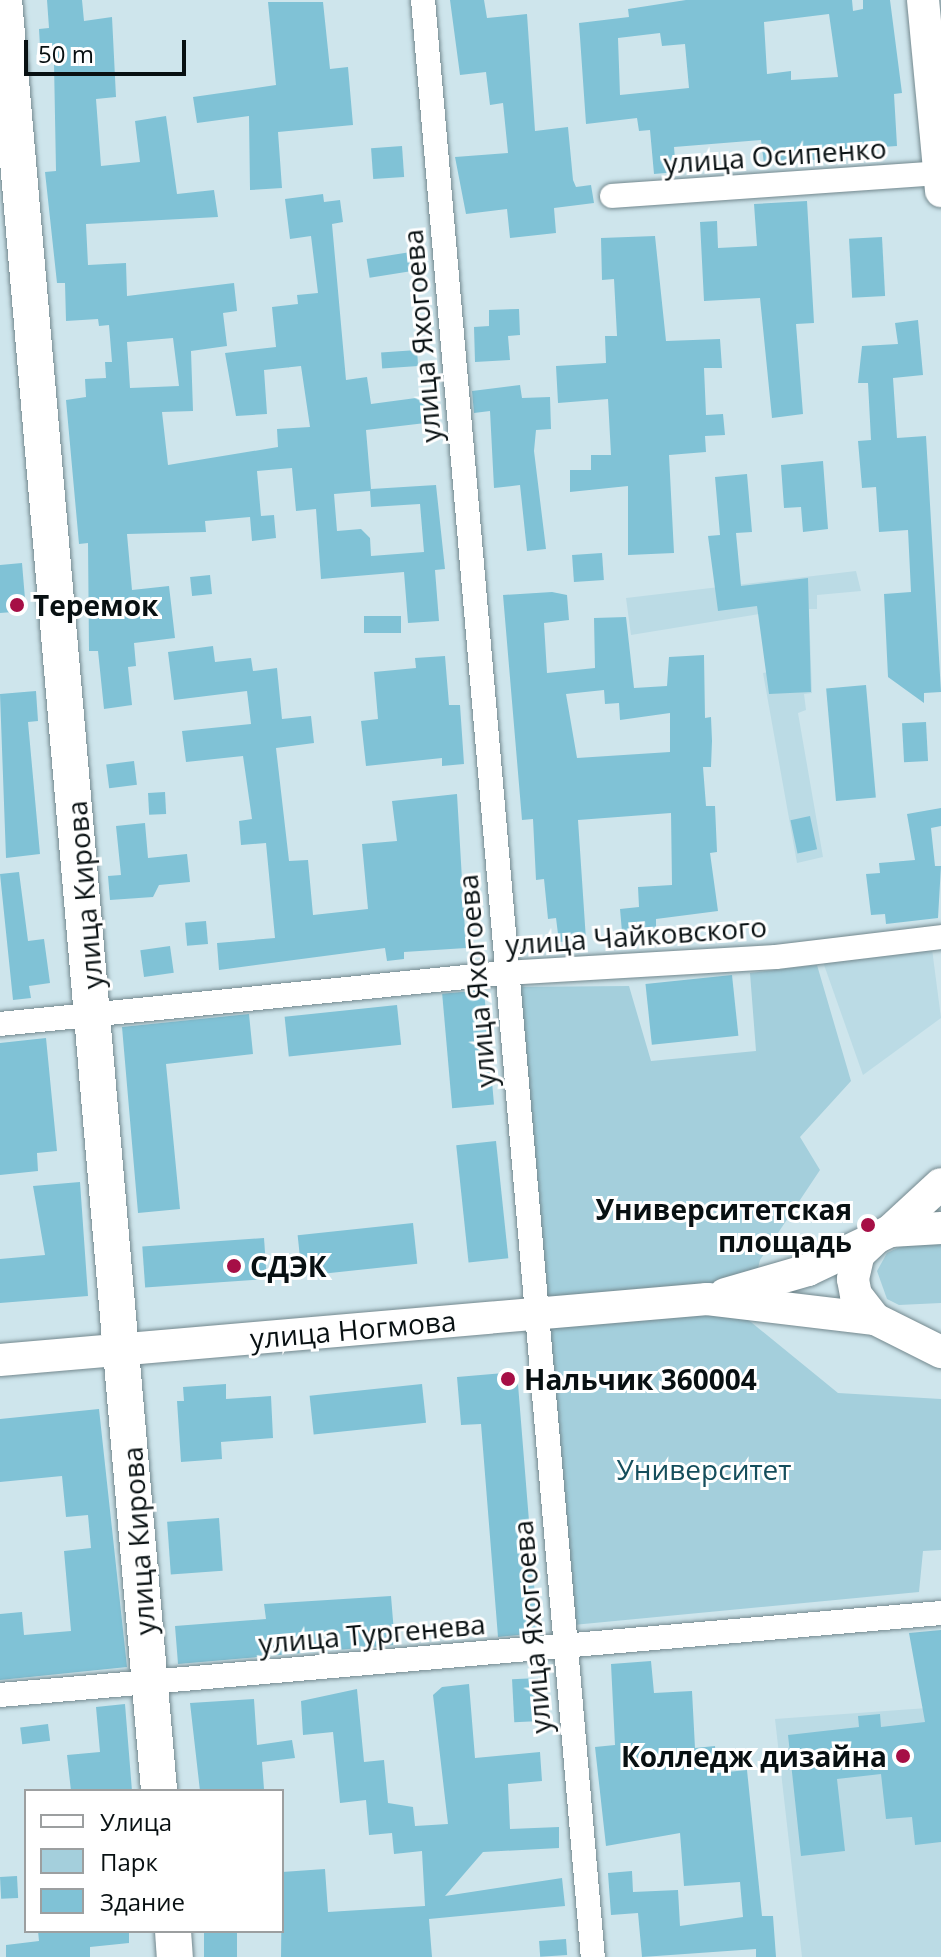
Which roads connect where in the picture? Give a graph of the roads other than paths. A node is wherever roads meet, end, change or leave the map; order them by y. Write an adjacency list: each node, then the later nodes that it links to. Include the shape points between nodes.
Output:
1 (4, 0): 8 (main road, улица Кирова)
2 (423, 0): 7 (street, улица Яхогоева)
3 (923, 0): 4 (street)
4 (940, 179): 5 (street, улица Осипенко)
5 (612, 196)
6 (941, 937): 7 (street, улица Чайковского, via 765,958)
7 (505, 973): 8 (street, улица Чайковского); 14 (street, улица Яхогоева)
8 (94, 1015): 9 (street, улица Чайковского); 17 (main road, улица Кирова)
9 (0, 1024)
10 (941, 1184): 12 (street)
11 (941, 1228): 12 (street)
12 (884, 1234): 13 (street, via 808,1270); 15 (street, via 859,1254 853,1279 856,1295)
13 (707, 1299): 14 (street, улица Ногмова); 15 (street)
14 (535, 1312): 17 (street, улица Ногмова); 21 (street, улица Яхогоева)
15 (882, 1322): 16 (street); 18 (street)
16 (941, 1324)
17 (123, 1350): 19 (street, улица Ногмова); 22 (main road, улица Кирова)
18 (941, 1352)
19 (0, 1360)
20 (941, 1613): 21 (street, улица Тургенева)
21 (561, 1646): 22 (street, улица Тургенева); 27 (street, улица Яхогоева)
22 (149, 1680): 23 (street, улица Тургенева); 24 (main road, улица Кирова)
23 (0, 1695)
24 (159, 1789)
25 (173, 1933): 26 (main road)
26 (175, 1957)
27 (593, 1957)

